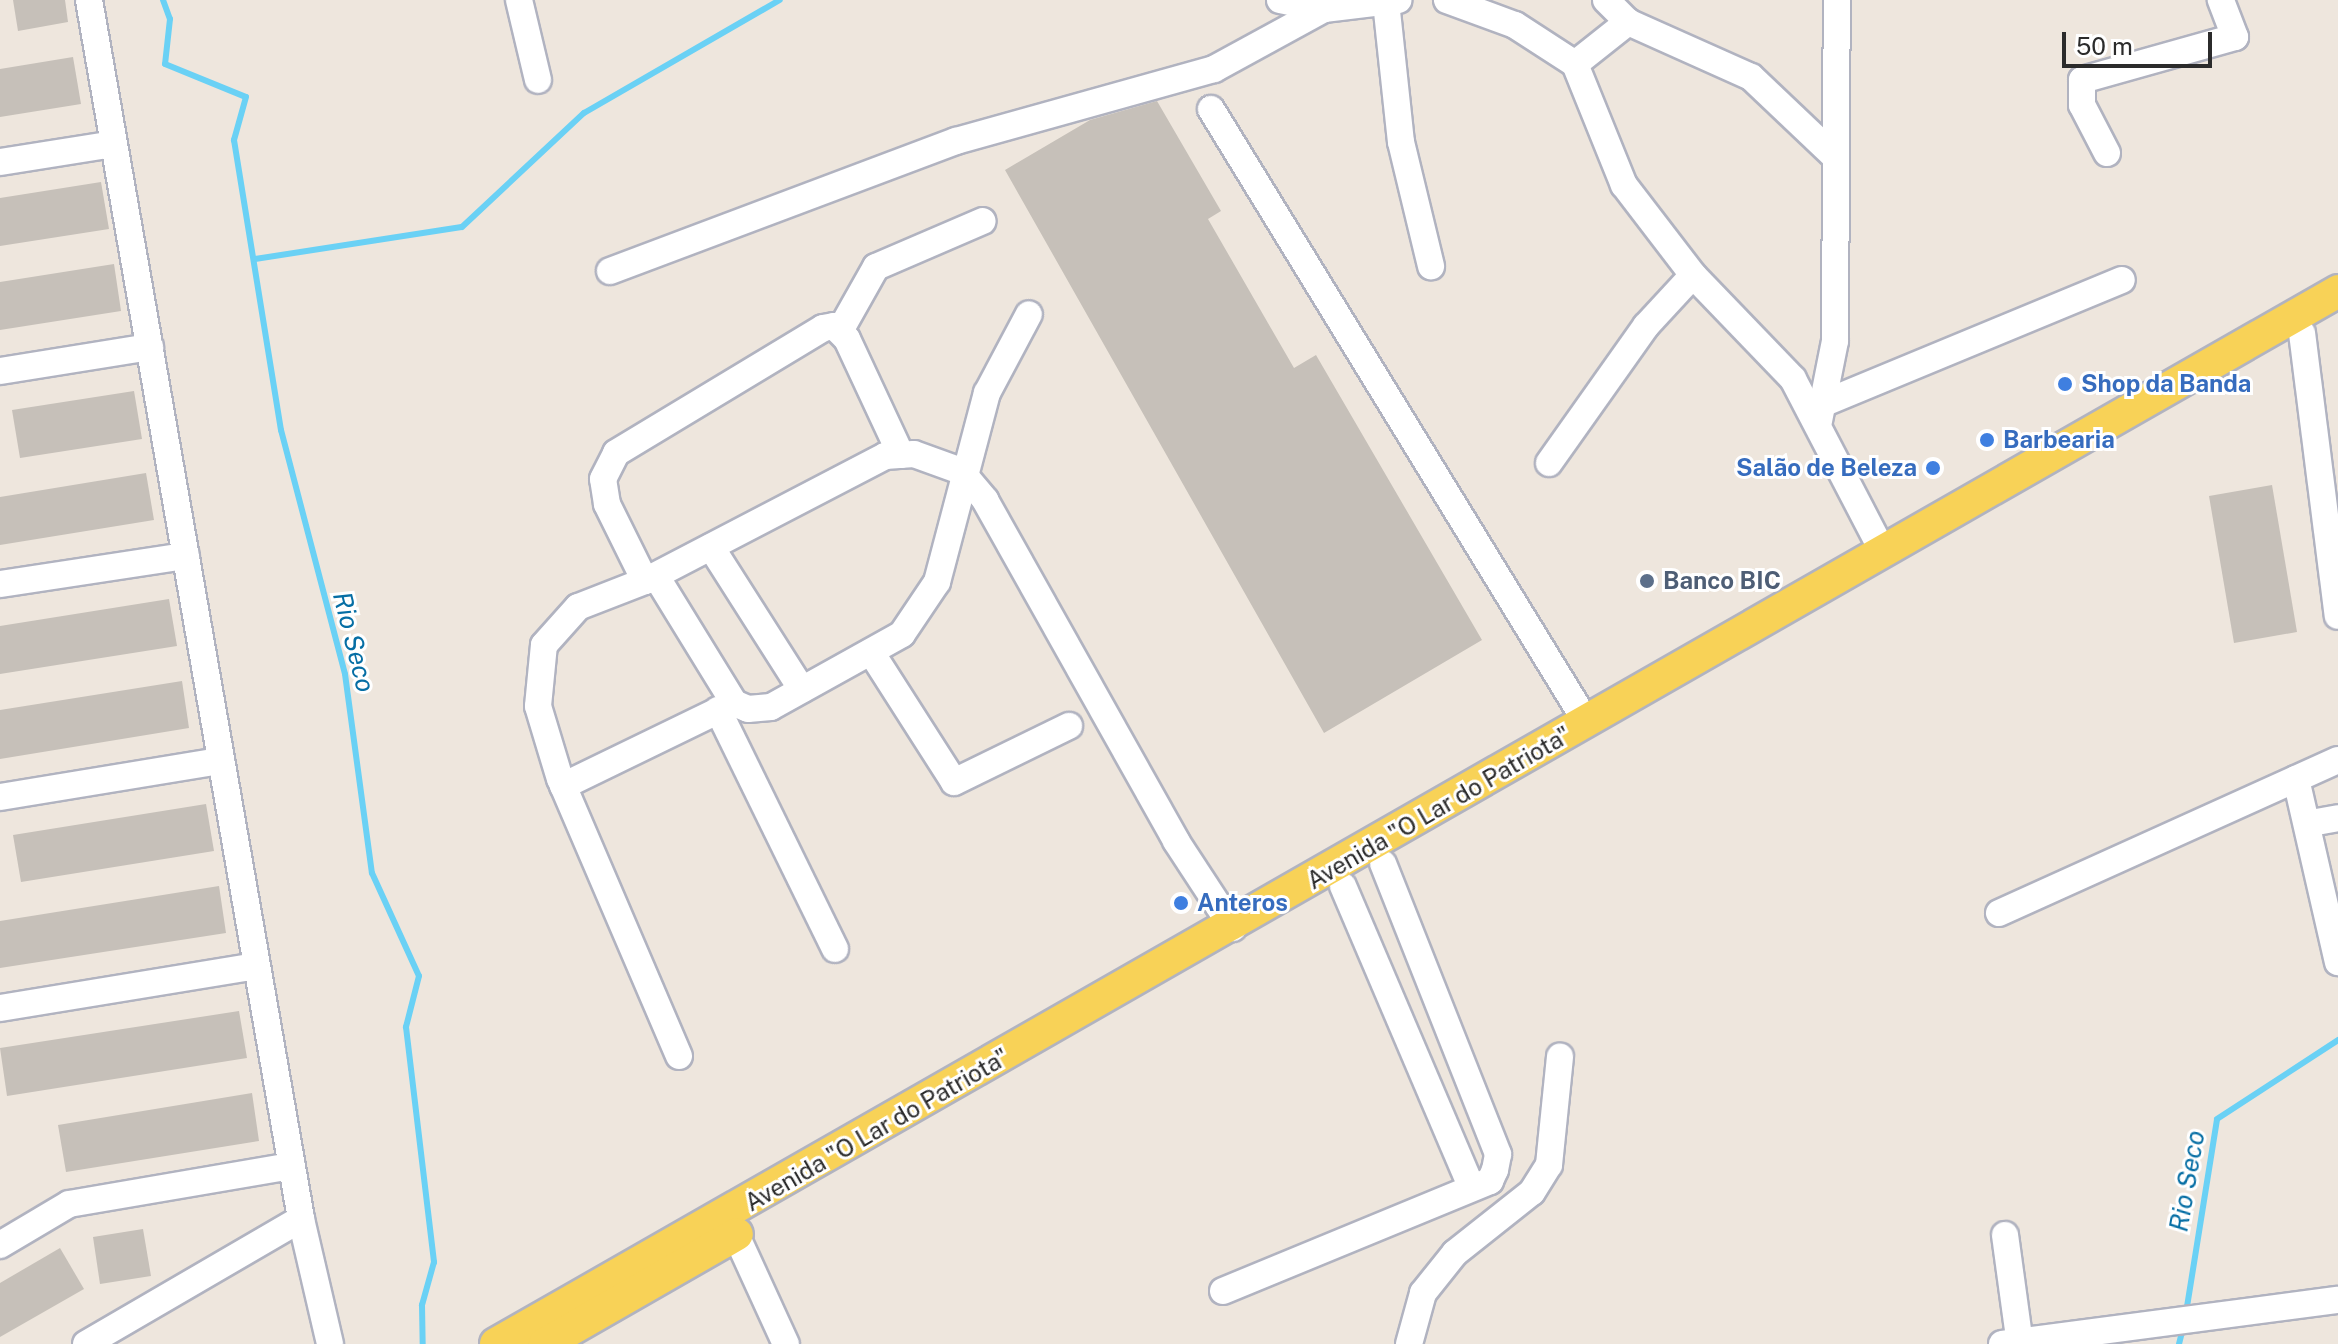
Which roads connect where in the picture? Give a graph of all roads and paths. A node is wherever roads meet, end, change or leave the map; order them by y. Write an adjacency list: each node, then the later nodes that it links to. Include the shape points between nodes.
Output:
1 (89, 0): 14 (street)
2 (519, 0): 12 (street)
3 (1280, 0): 9 (street)
4 (1447, 0): 11 (street, via 1515,25)
5 (1606, 0): 10 (street)
6 (1837, 0): 16 (street)
7 (2221, 0): 15 (street, via 2235,37 2082,80 2082,105)
8 (1392, 1): 9 (street); 19 (street, via 1401,142)
9 (1324, 9): 20 (street, via 1214,69 956,141)
10 (1628, 22): 11 (street); 16 (street, via 1751,77)
11 (1575, 64): 21 (street, via 1624,185)
12 (538, 80)
13 (1211, 109): 43 (street)
14 (114, 144): 17 (street); 28 (street)
15 (2107, 153)
16 (1832, 154): 30 (street, via 1835,341)
17 (0, 162)
18 (983, 221): 26 (street, via 876,267)
19 (1431, 266)
20 (610, 271)
21 (1693, 275): 30 (street); 32 (street, via 1646,326)
22 (2122, 280): 30 (street)
23 (2338, 291): 35 (main road, Avenida "O Lar do Patriota")
24 (2338, 313): 27 (main road, Avenida "O Lar do Patriota")
25 (1029, 314): 33 (street, via 987,393)
26 (841, 329): 31 (street); 37 (street, via 823,328 616,453 603,479 607,504)
27 (2302, 333): 39 (street); 52 (main road, Avenida "O Lar do Patriota")
28 (150, 347): 29 (street); 36 (street)
29 (0, 371)
30 (1823, 411): 35 (street)
31 (901, 455): 33 (street); 34 (street, via 885,456)
32 (1549, 463)
33 (961, 471): 40 (street, via 926,607 902,634); 55 (street, via 985,500 1176,841)
34 (711, 547): 37 (street); 41 (street)
35 (1883, 552): 43 (main road, Avenida "O Lar do Patriota")
36 (186, 556): 38 (street); 46 (street)
37 (651, 579): 42 (street); 48 (street, via 578,607 544,645 538,706)
38 (0, 584)
39 (2338, 616)
40 (871, 652): 41 (street); 44 (street, via 954,782)
41 (802, 690): 42 (street, via 771,707)
42 (726, 706): 48 (street); 56 (street)
43 (1587, 723): 55 (main road, Avenida "O Lar do Patriota")
44 (1069, 726)
45 (2338, 760): 47 (street)
46 (221, 761): 49 (street); 58 (street)
47 (2296, 779): 51 (street); 54 (street)
48 (563, 786): 60 (street)
49 (0, 797)
50 (2338, 818): 51 (street)
51 (2311, 823): 57 (street)
52 (1383, 864): 53 (main road, Avenida "O Lar do Patriota"); 63 (street, via 1498,1154 1490,1181)
53 (1343, 886): 63 (street); 65 (main road, Avenida "O Lar do Patriota")
54 (1999, 913)
55 (1233, 928): 73 (main road, Avenida "O Lar do Patriota")
56 (835, 949)
57 (2338, 962)
58 (257, 966): 59 (street); 62 (street)
59 (0, 1008)
60 (679, 1056)
61 (1560, 1057): 76 (street, via 1549,1165 1532,1192 1455,1253 1423,1293)
62 (292, 1166): 64 (street); 67 (street, via 69,1204)
63 (1472, 1188): 68 (street)
64 (301, 1219): 71 (street); 72 (street)
65 (736, 1235): 74 (main road, Avenida "O Lar do Patriota"); 75 (street)
66 (2005, 1235): 77 (street)
67 (0, 1245)
68 (1223, 1291)
69 (2338, 1300): 70 (street)
70 (2232, 1332): 77 (street)
71 (86, 1344)
72 (330, 1344)
73 (496, 1344)
74 (545, 1344)
75 (786, 1344)
76 (1409, 1344)
77 (2014, 1344)

